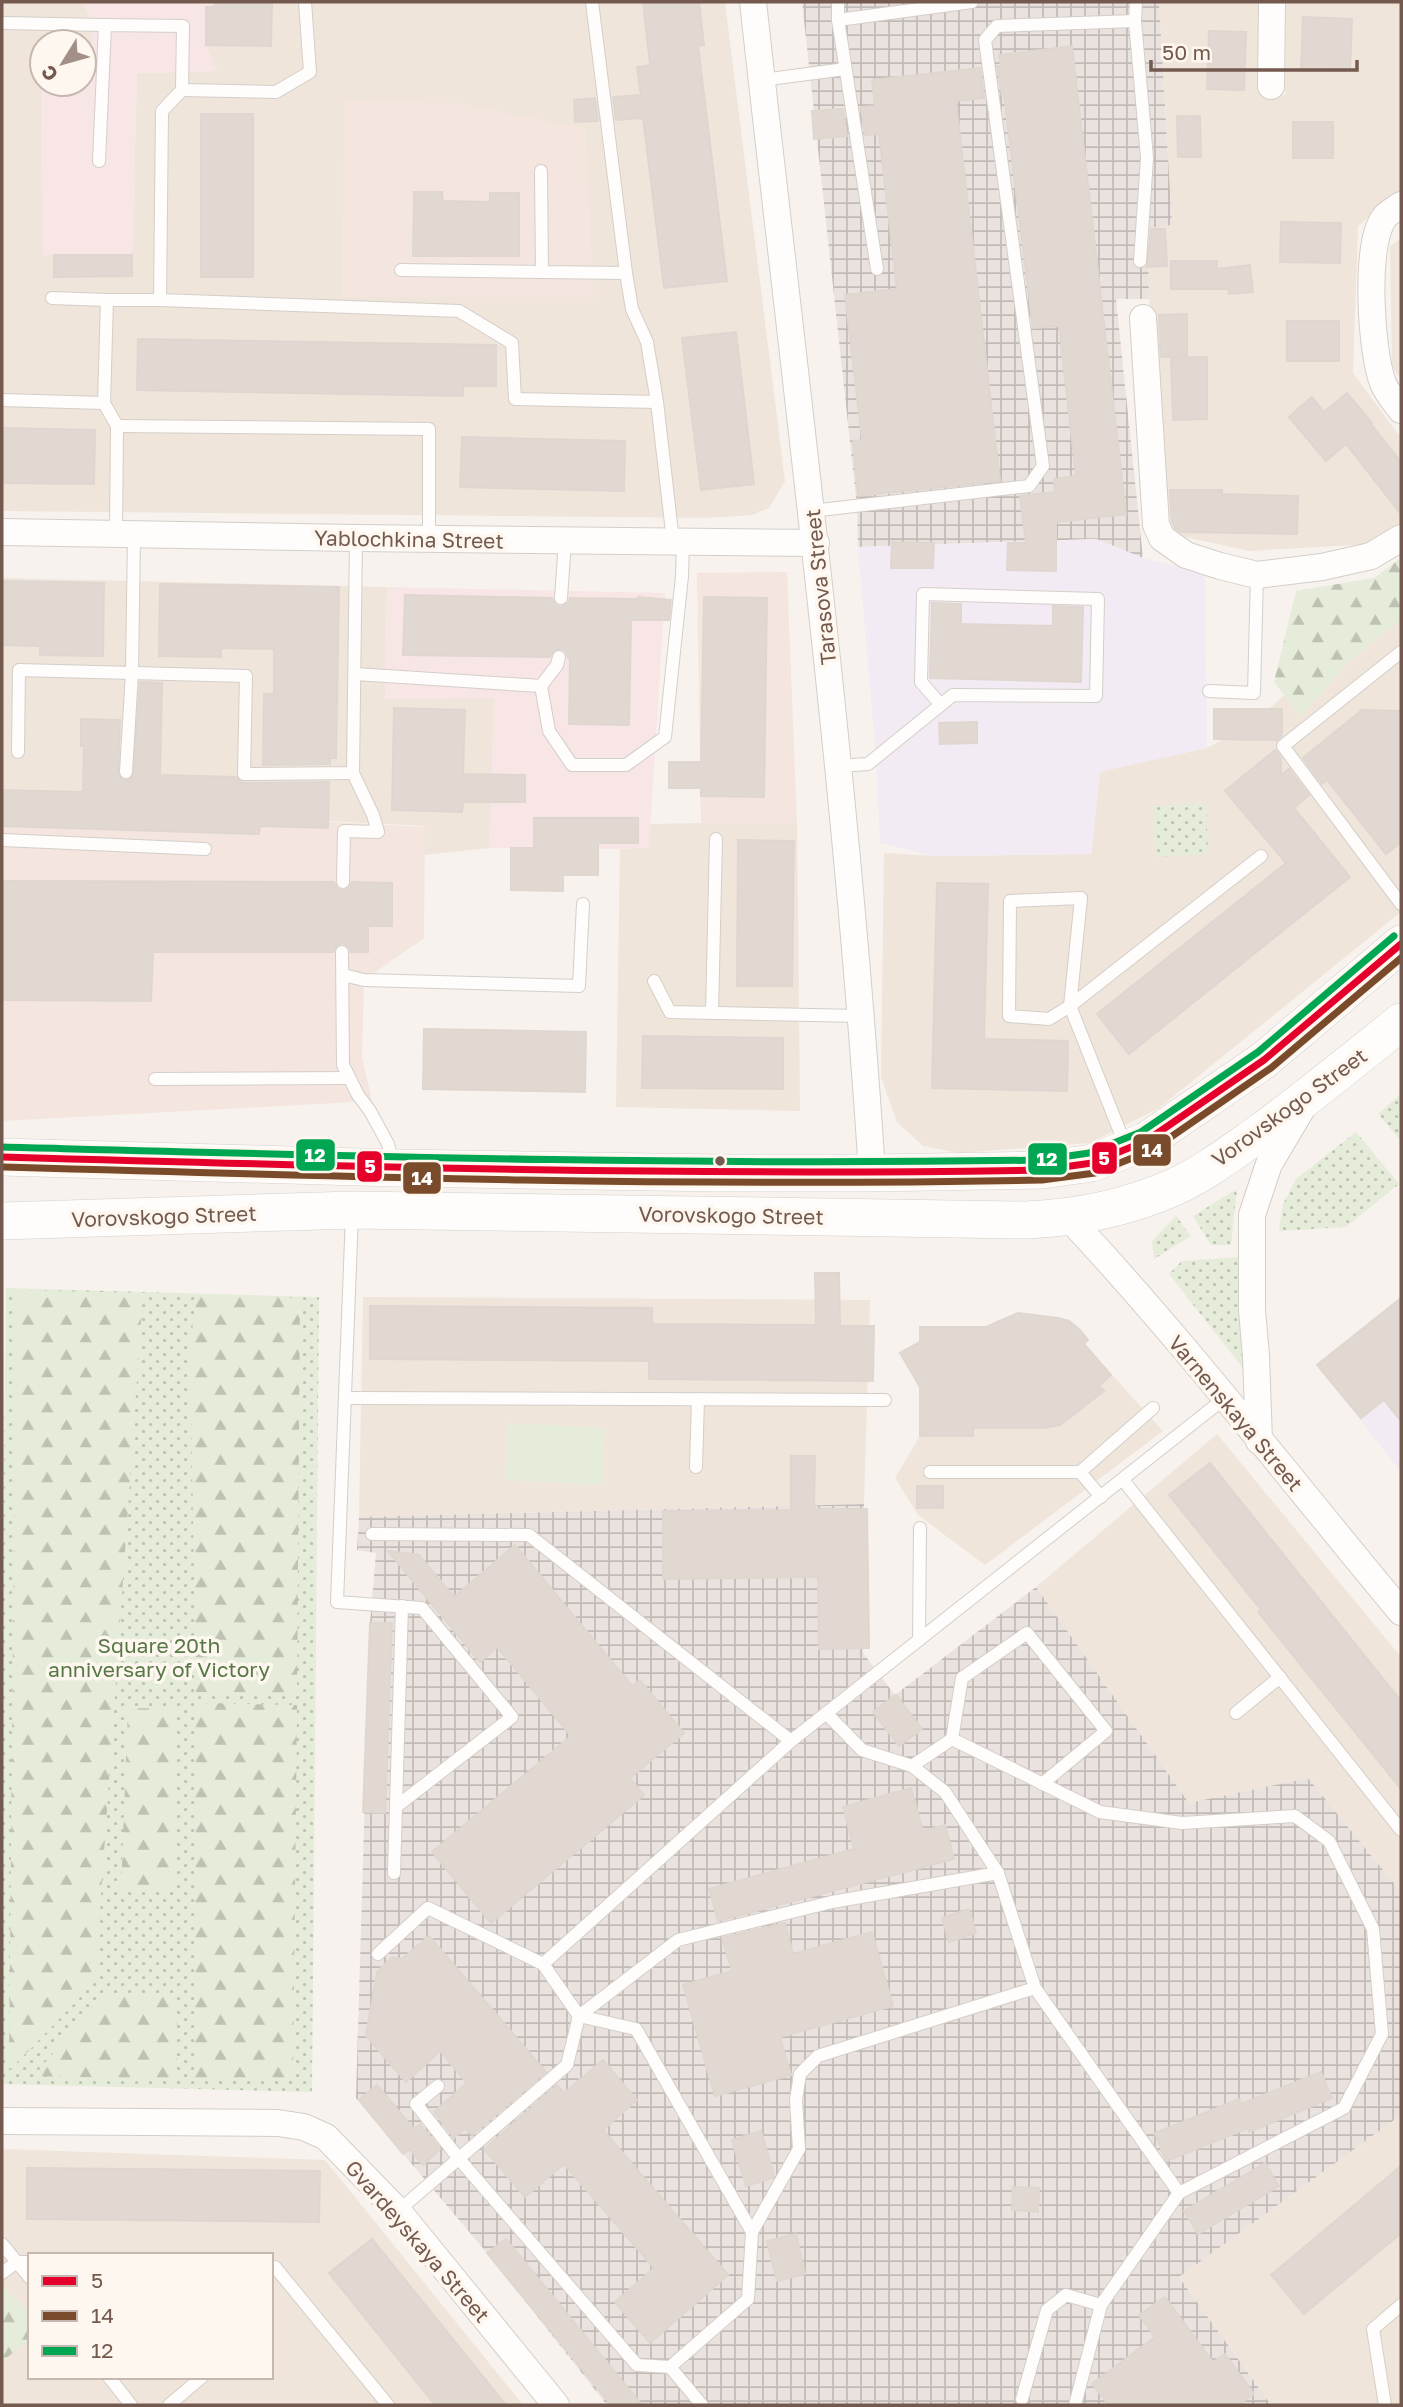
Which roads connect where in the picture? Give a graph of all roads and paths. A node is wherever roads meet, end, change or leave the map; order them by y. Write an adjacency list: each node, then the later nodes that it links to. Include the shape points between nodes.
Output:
1 (305, 2): 15 (lane, via 310,72 276,92)
2 (592, 2): 23 (lane)
3 (753, 2): 13 (street, Tarasova Street)
4 (838, 2): 8 (lane)
5 (972, 2): 8 (lane)
6 (1136, 2): 9 (lane)
7 (1272, 2): 14 (street)
8 (838, 20): 12 (lane)
9 (1135, 21): 19 (lane, via 1147,158); 33 (lane, via 997,26 985,40 1043,466 1030,486)
10 (2, 23): 11 (lane)
11 (105, 25): 15 (lane, via 183,26); 16 (lane)
12 (845, 69): 13 (lane); 20 (lane)
13 (762, 80): 33 (street, Tarasova Street)
14 (1271, 86)
15 (182, 90): 26 (lane, via 162,111)
16 (99, 161)
17 (541, 171): 22 (lane)
18 (1401, 205): 31 (street, via 1384,218 1373,249 1372,282 1374,349 1384,386)
19 (1140, 261)
20 (877, 269)
21 (401, 271): 22 (lane)
22 (542, 272): 23 (lane)
23 (626, 273): 29 (lane, via 632,309 647,342)
24 (52, 298): 25 (lane)
25 (107, 300): 26 (lane); 30 (lane)
26 (160, 300): 29 (lane, via 459,311 512,343 515,399)
27 (1143, 318): 42 (street, via 1156,525 1162,538 1186,555)
28 (2, 400): 30 (lane)
29 (657, 402): 40 (lane)
30 (104, 403): 32 (lane)
31 (1401, 410)
32 (117, 426): 35 (lane); 38 (lane, via 429,429)
33 (811, 511): 41 (street, Tarasova Street)
34 (2, 531): 35 (street, Yablochkina Street)
35 (125, 534): 36 (street, Yablochkina Street); 46 (lane)
36 (356, 538): 38 (street, Yablochkina Street); 47 (lane)
37 (1401, 538): 42 (street, via 1371,556)
38 (429, 539): 39 (street, Yablochkina Street)
39 (565, 541): 40 (street, Yablochkina Street); 43 (lane)
40 (678, 541): 41 (street, Yablochkina Street); 48 (lane, via 682,576 665,737 626,765 572,765 549,731)
41 (816, 543): 52 (street, Tarasova Street)
42 (1257, 575): 49 (lane, via 1254,693)
43 (561, 598)
44 (1401, 652): 61 (lane, via 1283,747)
45 (559, 657): 48 (lane)
46 (132, 673): 51 (lane, via 19,670); 53 (lane); 54 (lane, via 246,676 244,774)
47 (355, 674): 48 (lane); 54 (lane)
48 (541, 686)
49 (1209, 691)
50 (941, 705): 50 (lane, via 921,682 923,594 1098,598 1096,696 954,695); 52 (lane, via 868,764)
51 (18, 752)
52 (838, 766): 68 (street, Tarasova Street)
53 (127, 772)
54 (353, 773): 59 (lane, via 378,832 344,831)
55 (716, 839): 67 (lane)
56 (2, 840): 57 (lane)
57 (205, 849)
58 (1261, 856): 66 (lane)
59 (344, 882)
60 (583, 904): 64 (lane, via 579,986 364,980)
61 (1401, 904)
62 (1401, 944): 73 (main road, Vorovskogo Street, via 1264,1060)
63 (342, 952): 64 (lane)
64 (343, 975): 70 (lane, via 343,1065)
65 (653, 981): 67 (lane, via 670,1012)
66 (1070, 1006): 66 (lane, via 1081,898 1010,901 1009,1016 1049,1019); 73 (lane)
67 (712, 1013): 68 (lane)
68 (861, 1016): 76 (street, Tarasova Street)
69 (1401, 1022): 72 (main road, Vorovskogo Street)
70 (349, 1078): 71 (lane); 75 (lane, via 388,1144)
71 (155, 1079)
72 (1310, 1096): 78 (main road, Vorovskogo Street, via 1174,1188 1119,1207); 85 (street, via 1269,1164 1252,1215)
73 (1127, 1150): 76 (main road, Vorovskogo Street, via 1092,1163 1042,1170)
74 (2, 1157): 75 (main road, Vorovskogo Street)
75 (394, 1168): 76 (main road, Vorovskogo Street)
76 (872, 1174)
77 (352, 1210): 78 (main road, Vorovskogo Street, via 1026,1220); 79 (main road, Vorovskogo Street); 80 (lane)
78 (1067, 1216): 81 (street, Varnenskaya Street)
79 (2, 1220)
80 (346, 1398): 82 (lane); 93 (lane, via 337,1602)
81 (1225, 1398): 85 (street, Varnenskaya Street); 89 (lane)
82 (698, 1399): 83 (lane); 86 (lane)
83 (885, 1400)
84 (1153, 1408): 88 (lane)
85 (1259, 1441): 94 (street, Varnenskaya Street)
86 (696, 1467)
87 (930, 1472): 88 (lane)
88 (1080, 1472): 90 (lane)
89 (1123, 1480): 90 (lane); 96 (lane)
90 (1101, 1497): 95 (lane)
91 (920, 1528): 95 (lane)
92 (372, 1534): 100 (lane, via 529,1535)
93 (402, 1606): 103 (lane); 103 (lane, via 422,1608 512,1717)
94 (1401, 1612)
95 (919, 1640): 97 (lane)
96 (1280, 1677): 98 (lane); 104 (lane)
97 (826, 1713): 100 (lane); 101 (lane, via 862,1751)
98 (1237, 1713)
99 (952, 1739): 101 (lane); 102 (lane); 102 (lane, via 962,1678 1027,1633 1106,1731)
100 (791, 1741): 108 (lane)
101 (912, 1766): 106 (lane, via 945,1792)
102 (1042, 1784): 114 (lane, via 1100,1812 1182,1823 1295,1816 1329,1840 1373,1929 1382,2034 1344,2108)
103 (397, 1806): 105 (lane)
104 (1401, 1830)
105 (394, 1873)
106 (998, 1873): 109 (lane); 110 (lane, via 832,1902 678,1940)
107 (378, 1954): 108 (lane, via 428,1908)
108 (543, 1965): 110 (lane)
109 (1035, 1988): 114 (lane); 116 (lane, via 818,2056 800,2074 796,2100 799,2149)
110 (579, 2016): 113 (lane, via 567,2065); 116 (lane, via 636,2029)
111 (438, 2086): 113 (lane, via 416,2104)
112 (2, 2121): 115 (street, Gvardeyskaya Street, via 304,2127 326,2137)
113 (460, 2160): 115 (lane); 123 (lane, via 637,2365)
114 (1179, 2193): 121 (lane)
115 (398, 2211): 130 (street, Gvardeyskaya Street)
116 (752, 2232): 123 (lane, via 748,2299)
117 (2, 2244): 118 (lane)
118 (23, 2262): 120 (lane)
119 (273, 2267): 129 (lane)
120 (2, 2273)
121 (1101, 2305): 126 (lane, via 1066,2295 1047,2310); 132 (lane)
122 (1401, 2305): 133 (lane, via 1373,2329)
123 (670, 2367): 131 (lane)
124 (111, 2379): 127 (lane)
125 (200, 2379): 128 (lane)
126 (1021, 2399)
127 (131, 2405)
128 (169, 2405)
129 (388, 2405)
130 (556, 2405)
131 (702, 2405)
132 (1076, 2405)
133 (1385, 2405)

